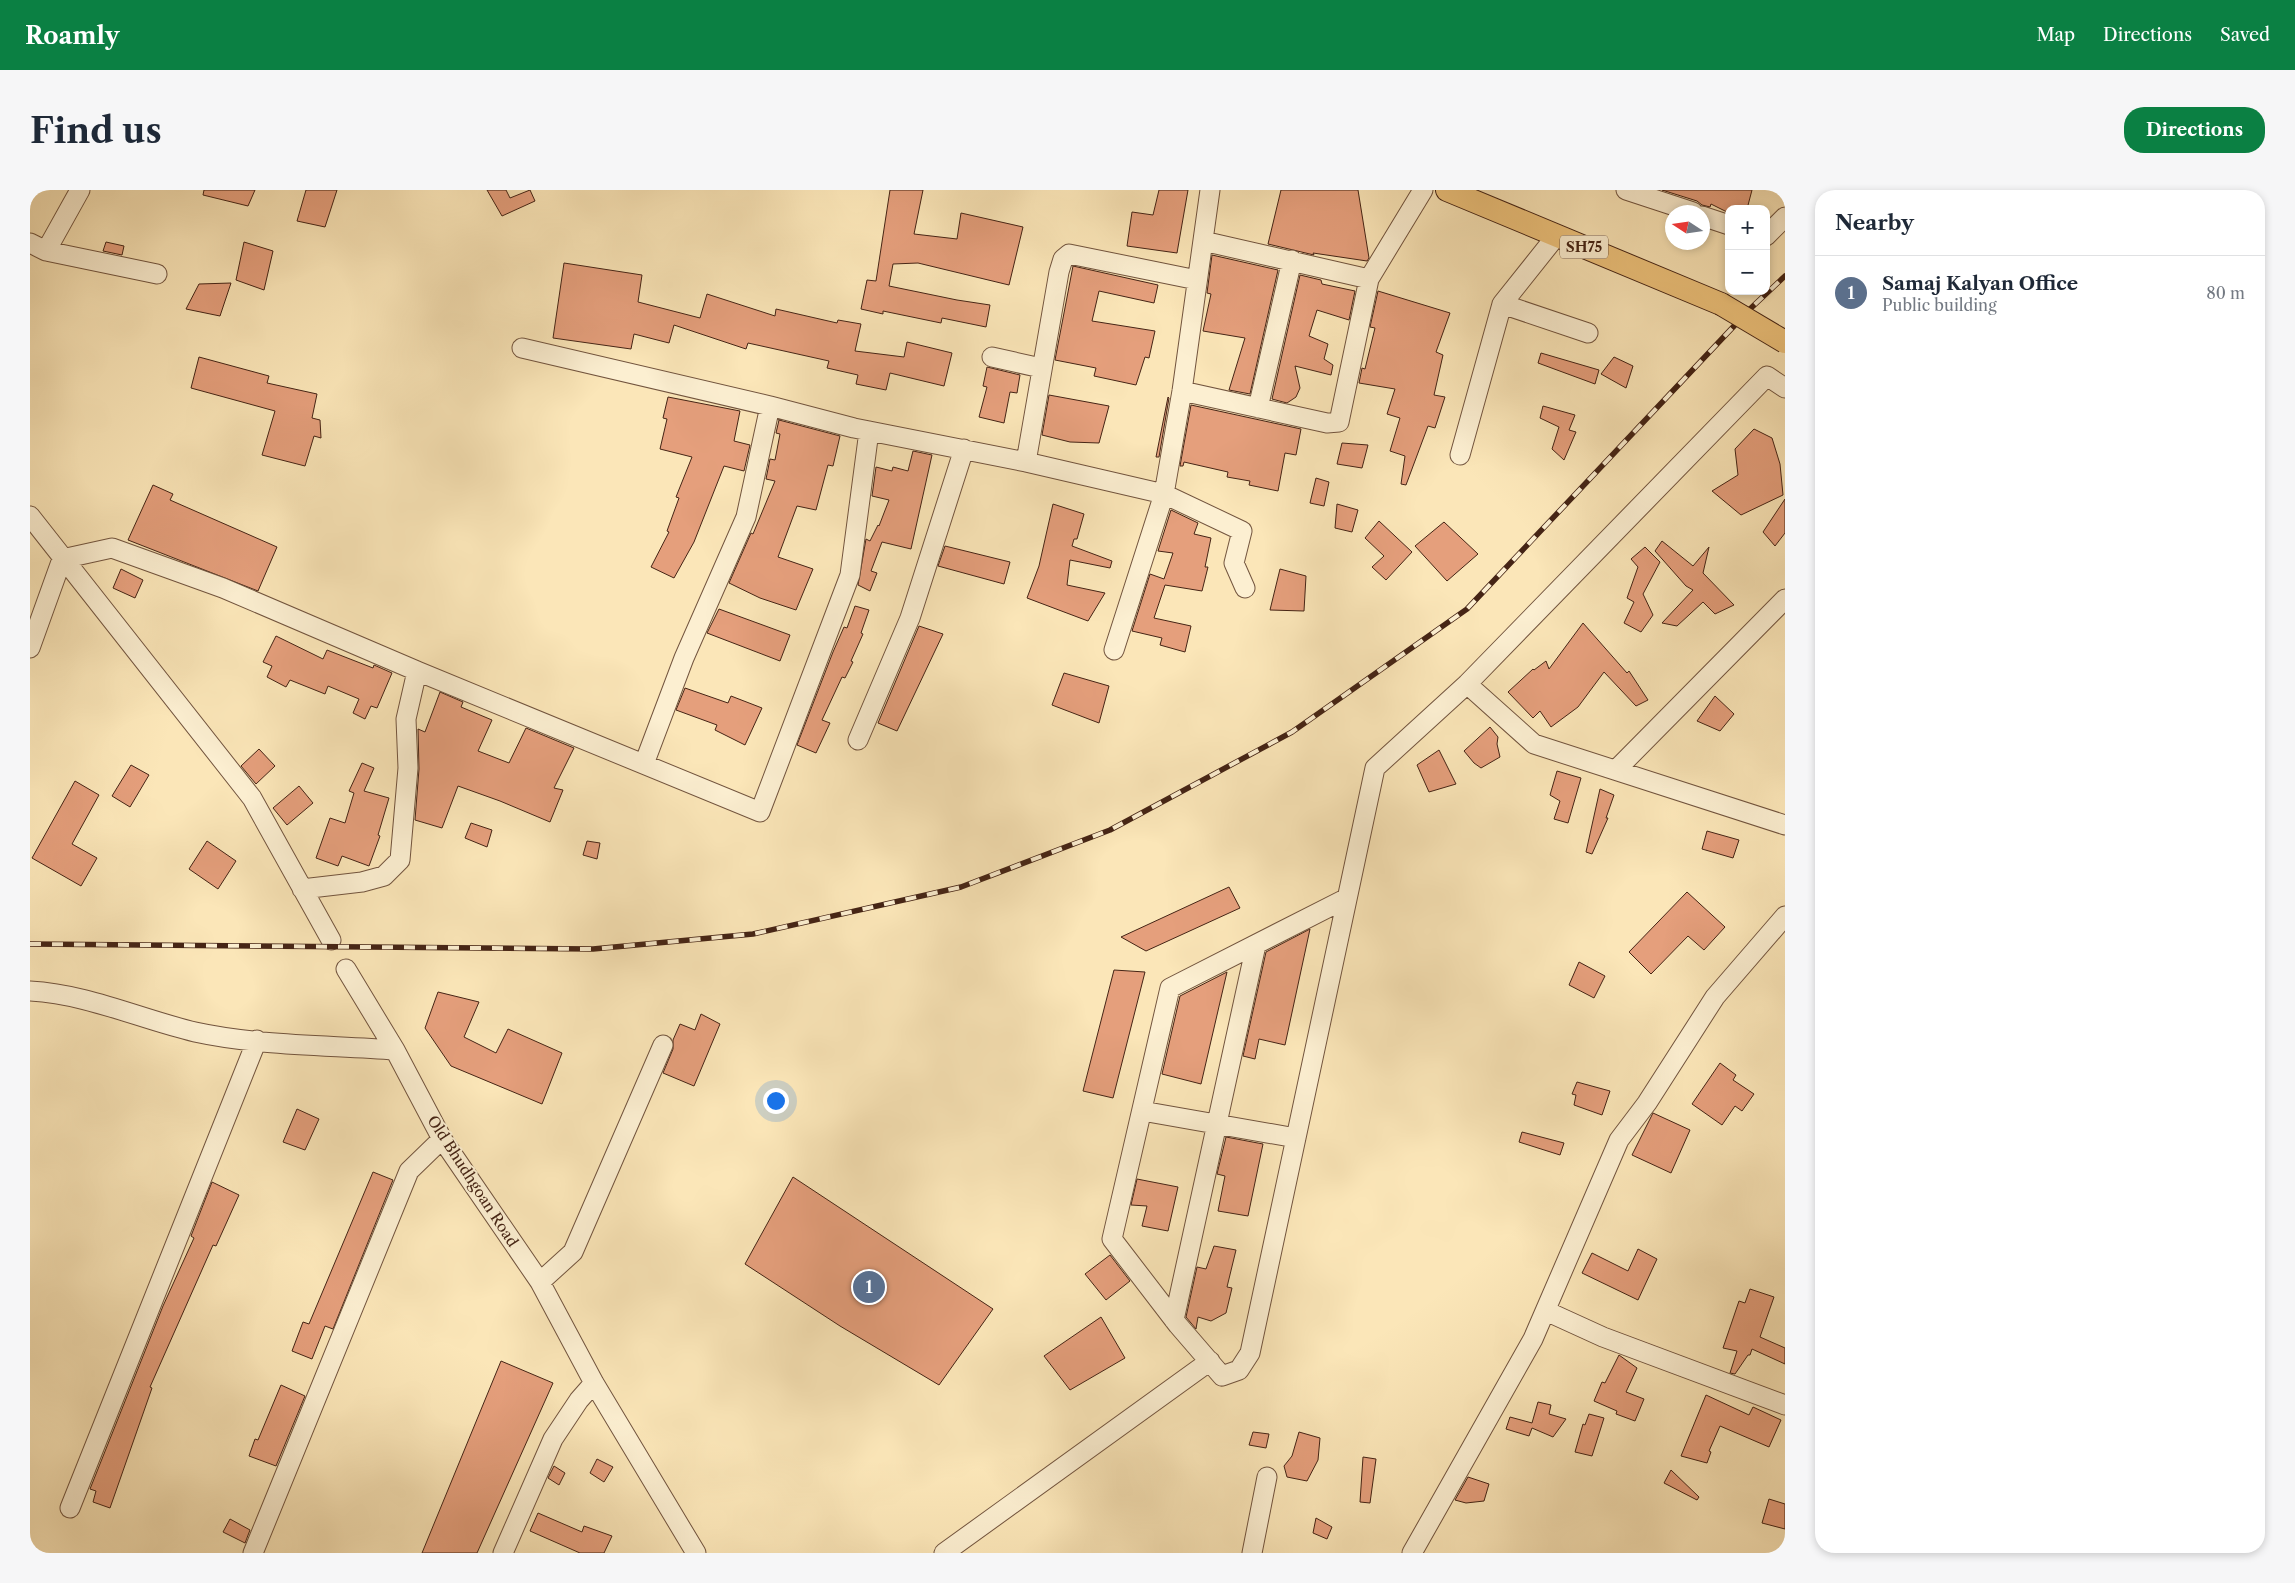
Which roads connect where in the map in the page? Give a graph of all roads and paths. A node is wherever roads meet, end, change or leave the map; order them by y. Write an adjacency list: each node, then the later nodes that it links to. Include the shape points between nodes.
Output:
1 (80, 190): 13 (street)
2 (1210, 190): 12 (street)
3 (1423, 190): 16 (street)
4 (1626, 190): 6 (street)
5 (1460, 192): 11 (main road, SH75)
6 (1672, 205)
7 (1785, 217): 10 (street)
8 (1710, 219): 9 (street)
9 (1725, 224)
10 (1770, 232)
11 (1557, 235): 18 (street); 20 (main road, SH75, bridge, via 1721,304)
12 (1203, 241): 14 (street); 17 (street)
13 (38, 247): 15 (street)
14 (1292, 260): 16 (street); 27 (street)
15 (157, 274)
16 (1369, 279): 27 (street, via 1339,422 1327,423)
17 (1197, 280): 23 (street, via 1069,254 1063,259 1059,272); 25 (street)
18 (1502, 304): 19 (street); 30 (street)
19 (1588, 333)
20 (1785, 342)
21 (522, 348): 26 (street)
22 (992, 357): 23 (street)
23 (1041, 368): 31 (street)
24 (1785, 388): 40 (street, via 1767,376)
25 (1182, 391): 27 (street); 32 (street)
26 (770, 406): 28 (street); 42 (street, via 746,516 684,658)
27 (1258, 408)
28 (869, 430): 29 (street); 42 (street, via 850,575 760,812)
29 (964, 449): 31 (street); 41 (street, via 910,618)
30 (1460, 455)
31 (1026, 462): 32 (street)
32 (1164, 494): 35 (street, via 1242,530 1234,563); 38 (street)
33 (30, 516): 34 (street)
34 (62, 559): 37 (street); 39 (street, via 112,548 223,588); 45 (street, via 252,798)
35 (1245, 588)
36 (1785, 599): 43 (street)
37 (30, 648)
38 (1114, 650)
39 (416, 671): 42 (street); 45 (street, via 406,719 408,768 400,860 384,876)
40 (1467, 684): 43 (street, via 1534,744); 46 (street, via 1375,768)
41 (858, 740)
42 (644, 764)
43 (1616, 770): 44 (street)
44 (1785, 825)
45 (302, 889): 48 (street)
46 (1347, 898): 49 (street); 57 (street)
47 (1785, 916): 60 (street, via 1715,997 1619,1140)
48 (331, 940)
49 (1256, 945): 55 (street, via 1170,988); 56 (street)
50 (346, 969): 54 (street, Old Bhudhgoan Road)
51 (30, 991): 52 (street, via 73,996 194,1032)
52 (257, 1040): 54 (street); 66 (street)
53 (662, 1046): 59 (street, via 574,1252)
54 (395, 1050): 58 (street, Old Bhudhgoan Road)
55 (1142, 1111): 56 (street); 61 (street, via 1112,1240)
56 (1217, 1124): 57 (street); 61 (street)
57 (1296, 1138): 62 (street, via 1250,1353 1239,1370 1222,1376)
58 (442, 1139): 59 (street, Old Bhudhgoan Road); 67 (street, via 409,1171)
59 (540, 1282): 63 (street, Old Bhudhgoan Road)
60 (1546, 1311): 64 (street, via 1603,1337); 72 (street)
61 (1174, 1320): 62 (street)
62 (1210, 1361): 70 (street)
63 (594, 1383): 68 (street, via 553,1440); 69 (street, Old Bhudhgoan Road)
64 (1785, 1405)
65 (1267, 1477): 71 (street)
66 (70, 1508)
67 (253, 1553)
68 (503, 1553)
69 (696, 1553)
70 (944, 1553)
71 (1252, 1553)
72 (1412, 1553)

